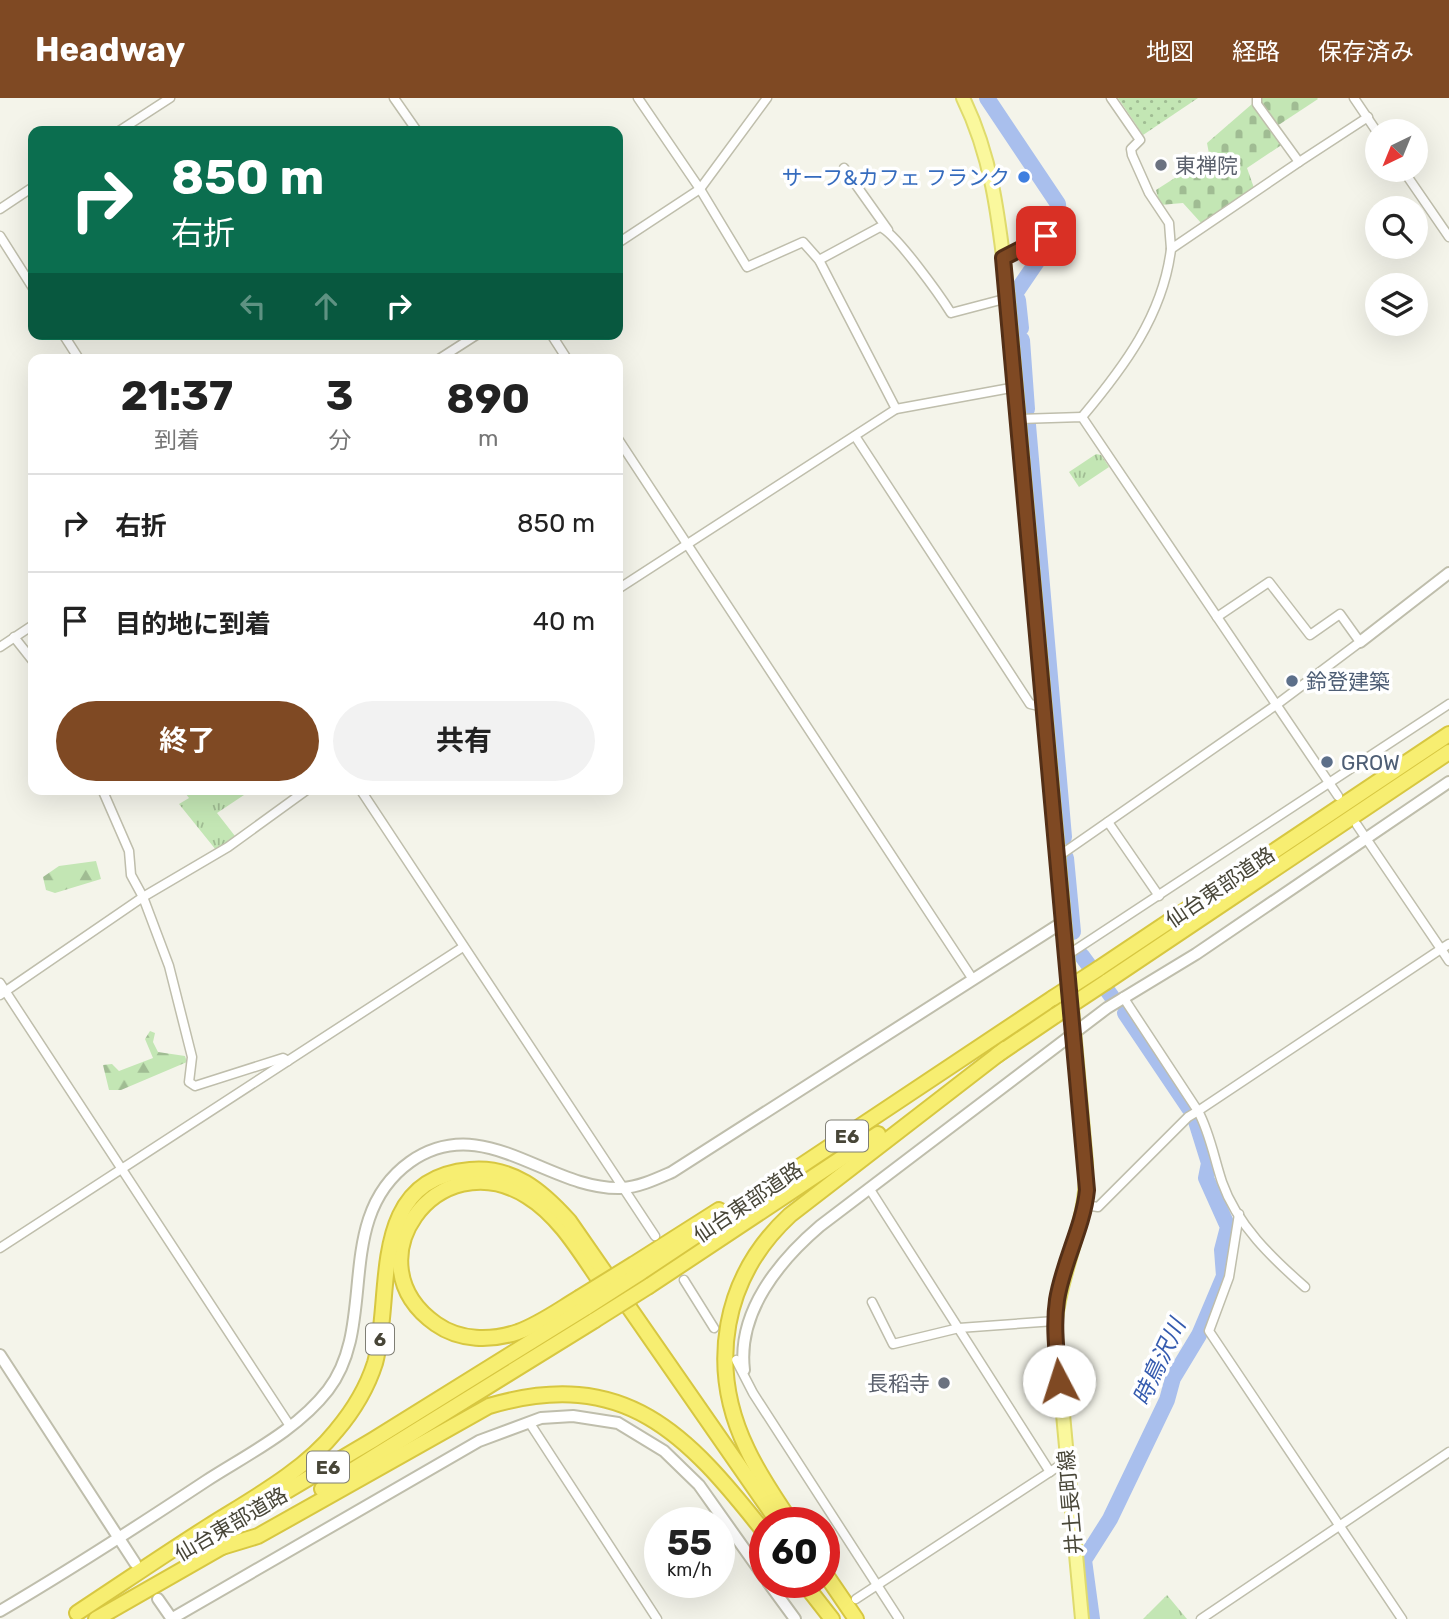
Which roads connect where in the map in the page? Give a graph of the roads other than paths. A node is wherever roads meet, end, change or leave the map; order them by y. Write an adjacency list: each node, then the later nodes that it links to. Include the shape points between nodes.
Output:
1 (170, 98): 10 (street)
2 (394, 98): 11 (street)
3 (638, 98): 15 (street)
4 (767, 98): 15 (street)
5 (963, 98): 24 (main road, 井土長町線, via 990,165)
6 (1111, 98): 23 (street, via 1140,140 1131,149 1132,155 1169,223)
7 (1257, 98): 12 (street)
8 (1354, 98): 9 (street)
9 (1367, 117): 12 (street)
10 (127, 126)
11 (414, 126)
12 (1299, 162): 23 (street)
13 (844, 168): 18 (street)
14 (1411, 182): 20 (street)
15 (700, 189): 22 (street); 25 (street, via 747,267 803,242)
16 (28, 190): 17 (street)
17 (0, 209)
18 (888, 230): 25 (street, via 880,227); 27 (street, via 932,282 951,313)
19 (0, 236): 26 (street)
20 (1449, 237)
21 (1058, 239): 24 (street, via 1046,236)
22 (623, 240)
23 (1171, 249): 32 (street, via 1159,298 1145,330)
24 (1003, 258): 27 (main road, 井土長町線)
25 (819, 260): 31 (street)
26 (28, 280)
27 (1008, 298): 30 (main road, 井土長町線)
28 (469, 340): 29 (street)
29 (447, 354)
30 (1016, 387): 31 (street); 33 (main road, 井土長町線)
31 (896, 409): 34 (street)
32 (1082, 417): 33 (street); 39 (street)
33 (1018, 419): 47 (main road, 井土長町線)
34 (855, 436): 36 (street); 47 (street, via 1030,704)
35 (623, 447): 36 (street)
36 (686, 544): 38 (street); 68 (street)
37 (1449, 573): 42 (street)
38 (623, 586)
39 (1217, 617): 42 (street, via 1269,582 1310,635 1340,614); 46 (street)
40 (28, 628): 41 (street)
41 (14, 637): 43 (street); 44 (street)
42 (1360, 642): 46 (street)
43 (0, 647)
44 (28, 655)
45 (1449, 704): 51 (street)
46 (1276, 705): 51 (street); 56 (street)
47 (1044, 707): 59 (main road, 井土長町線)
48 (1449, 734): 67 (highway, 仙台東部道路 / E6)
49 (1449, 752): 67 (highway, 仙台東部道路 / E6)
50 (1449, 782): 58 (street)
51 (1329, 783): 55 (street); 60 (street)
52 (105, 795): 61 (street)
53 (298, 795): 61 (street, via 228,846)
54 (364, 795): 63 (street)
55 (1338, 796)
56 (1108, 822): 59 (street); 60 (street)
57 (1357, 825): 58 (street)
58 (1366, 838): 64 (street); 71 (street)
59 (1056, 858): 62 (main road, 井土長町線)
60 (1159, 896): 65 (street)
61 (143, 897): 70 (street); 74 (street, via 169,966 192,1057 189,1082 195,1086 283,1058)
62 (1063, 922): 65 (main road, 井土長町線); 68 (street)
63 (463, 947): 74 (street); 77 (street)
64 (1445, 947): 66 (street); 75 (street)
65 (1066, 956): 72 (main road, 井土長町線)
66 (1449, 961)
67 (1102, 975): 73 (highway, 仙台東部道路 / E6, bridge, via 1056,1015); 85 (highway, 仙台東部道路 / E6, bridge, via 1053,998 773,1186)
68 (972, 978): 77 (street, via 672,1172)
69 (0, 983): 70 (street)
70 (3, 993): 76 (street)
71 (1123, 998): 72 (street); 75 (street)
72 (1074, 1034): 78 (street); 79 (main road, 井土長町線, via 1086,1163)
73 (1005, 1049): 100 (highway, via 790,1214 763,1242 742,1278 725,1336 728,1398 746,1448); 104 (highway, 仙台東部道路 / E6, bridge, via 649,1286)
74 (288, 1061): 76 (street)
75 (1198, 1111): 79 (street, via 1098,1207); 80 (street, via 1223,1185)
76 (122, 1169): 82 (street); 94 (street)
77 (622, 1188): 81 (street); 94 (street, via 584,1183 523,1158 470,1144 447,1147 410,1162 386,1186 366,1227 347,1352 329,1388)
78 (869, 1188): 89 (street); 92 (street, via 820,1226 776,1269 751,1317)
79 (1085, 1205): 87 (main road, 井土長町線, via 1057,1298)
80 (1239, 1214): 84 (street, via 1270,1255); 102 (street, via 1229,1278 1209,1331)
81 (655, 1236)
82 (0, 1248)
83 (684, 1280): 88 (street)
84 (1305, 1287)
85 (583, 1302): 98 (highway, 6, via 517,1332 475,1338 447,1331 425,1315 406,1289 400,1257 406,1231 428,1200 462,1184 500,1185 538,1204 564,1230); 116 (highway, 仙台東部道路 / E6, via 373,1440)
86 (872, 1303): 89 (street, via 893,1344)
87 (1055, 1321): 89 (street); 96 (main road, 井土長町線)
88 (714, 1328)
89 (959, 1328): 97 (street)
90 (0, 1355): 103 (street)
91 (736, 1360): 92 (street)
92 (744, 1370): 107 (street, via 752,1393)
93 (529, 1422): 105 (street, via 596,1418 640,1434 699,1485); 118 (street, via 478,1441); 119 (street)
94 (290, 1426): 103 (street)
95 (1449, 1452): 102 (street)
96 (1066, 1462): 97 (street); 125 (main road, 井土長町線)
97 (1050, 1472): 107 (street)
98 (758, 1507)
99 (768, 1507): 116 (highway, 6, via 569,1221 538,1189 522,1180 492,1171 461,1171 420,1190 394,1228 388,1247 383,1319 369,1382 334,1434 287,1474)
100 (783, 1507)
101 (749, 1513): 104 (highway, via 718,1475 658,1422 606,1398 531,1395 489,1406 258,1536)
102 (1339, 1527): 126 (street); 127 (street)
103 (120, 1538): 106 (street); 115 (street)
104 (222, 1547): 117 (highway, 仙台東部道路 / E6)
105 (749, 1556)
106 (135, 1563)
107 (877, 1586): 114 (street); 124 (street)
108 (840, 1596): 123 (highway)
109 (779, 1598): 120 (street)
110 (816, 1598): 121 (highway)
111 (819, 1598): 121 (highway)
112 (831, 1598): 122 (highway)
113 (158, 1599): 118 (street)
114 (856, 1599)
115 (0, 1611)
116 (71, 1616)
117 (96, 1619)
118 (171, 1619)
119 (657, 1619)
120 (795, 1619)
121 (832, 1619)
122 (846, 1619)
123 (856, 1619)
124 (899, 1619)
125 (1082, 1619)
126 (1201, 1619)
127 (1402, 1619)

